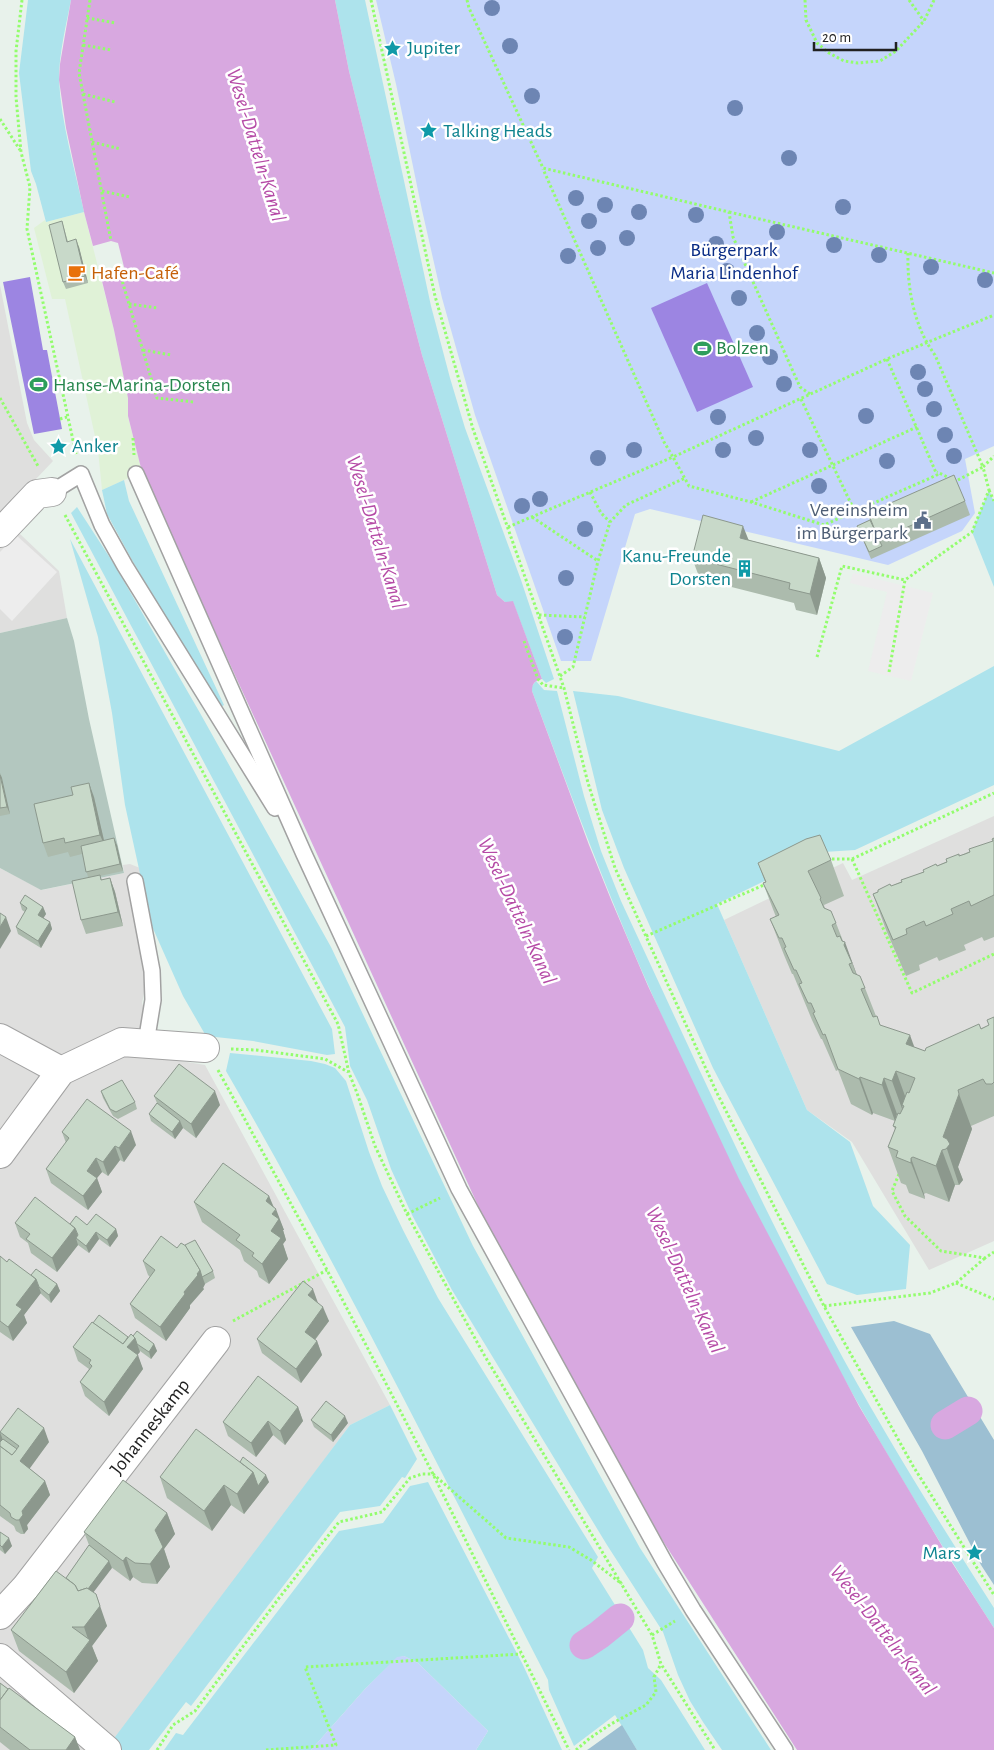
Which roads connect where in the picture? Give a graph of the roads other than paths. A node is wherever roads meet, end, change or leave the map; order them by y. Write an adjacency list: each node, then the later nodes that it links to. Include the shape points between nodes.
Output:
1 (136, 474): 4 (lane)
2 (52, 492): 3 (street, via 37,494); 4 (lane, via 81,474 102,526 125,566)
3 (0, 533)
4 (304, 854): 15 (lane, via 459,1189 664,1563)
5 (134, 881): 7 (lane, via 152,971)
6 (0, 1038): 9 (street)
7 (146, 1043): 8 (street); 9 (street, via 122,1042)
8 (205, 1048)
9 (61, 1071): 10 (street)
10 (0, 1154)
11 (216, 1341): 12 (street, Johanneskamp, via 26,1587)
12 (0, 1615)
13 (0, 1658): 14 (street)
14 (107, 1750)
15 (785, 1750)

